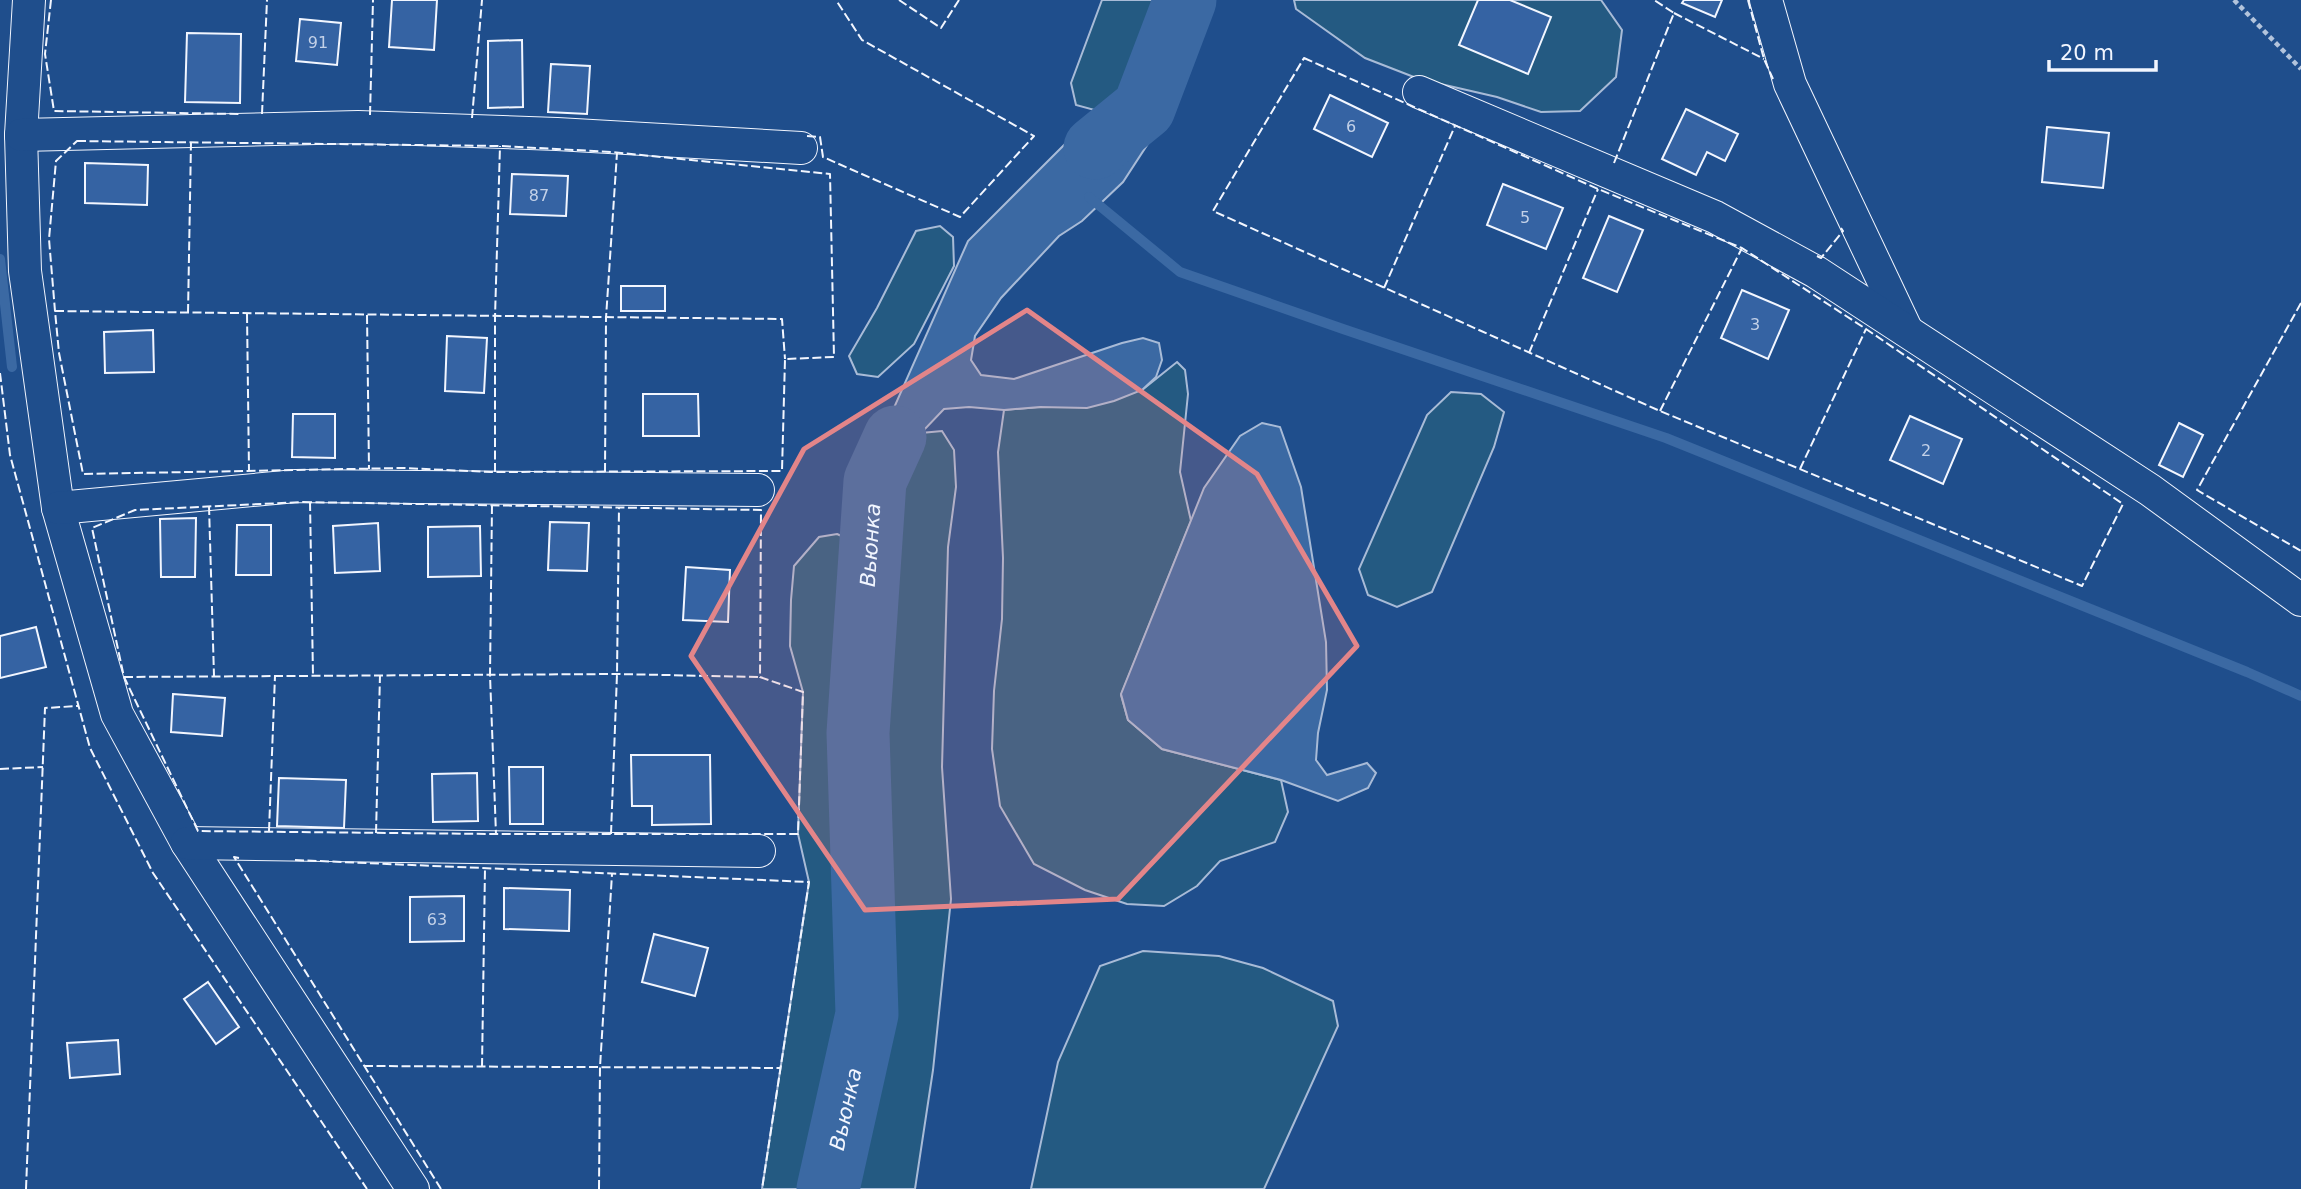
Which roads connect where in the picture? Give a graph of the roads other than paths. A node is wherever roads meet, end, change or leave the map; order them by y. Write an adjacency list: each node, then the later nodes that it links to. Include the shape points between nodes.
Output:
1 (29, 0): 4 (street)
2 (1766, 0): 6 (street, via 1790,84)
3 (1419, 92): 6 (street, via 1715,217 1816,272)
4 (21, 135): 5 (street, via 358,127); 8 (street, via 25,271)
5 (801, 148)
6 (1907, 332): 9 (street, via 2150,490)
7 (758, 490): 8 (street, via 296,486)
8 (58, 508): 10 (street, via 117,714)
9 (2301, 600)
10 (187, 843): 11 (street); 12 (street)
11 (759, 850)
12 (414, 1189)

